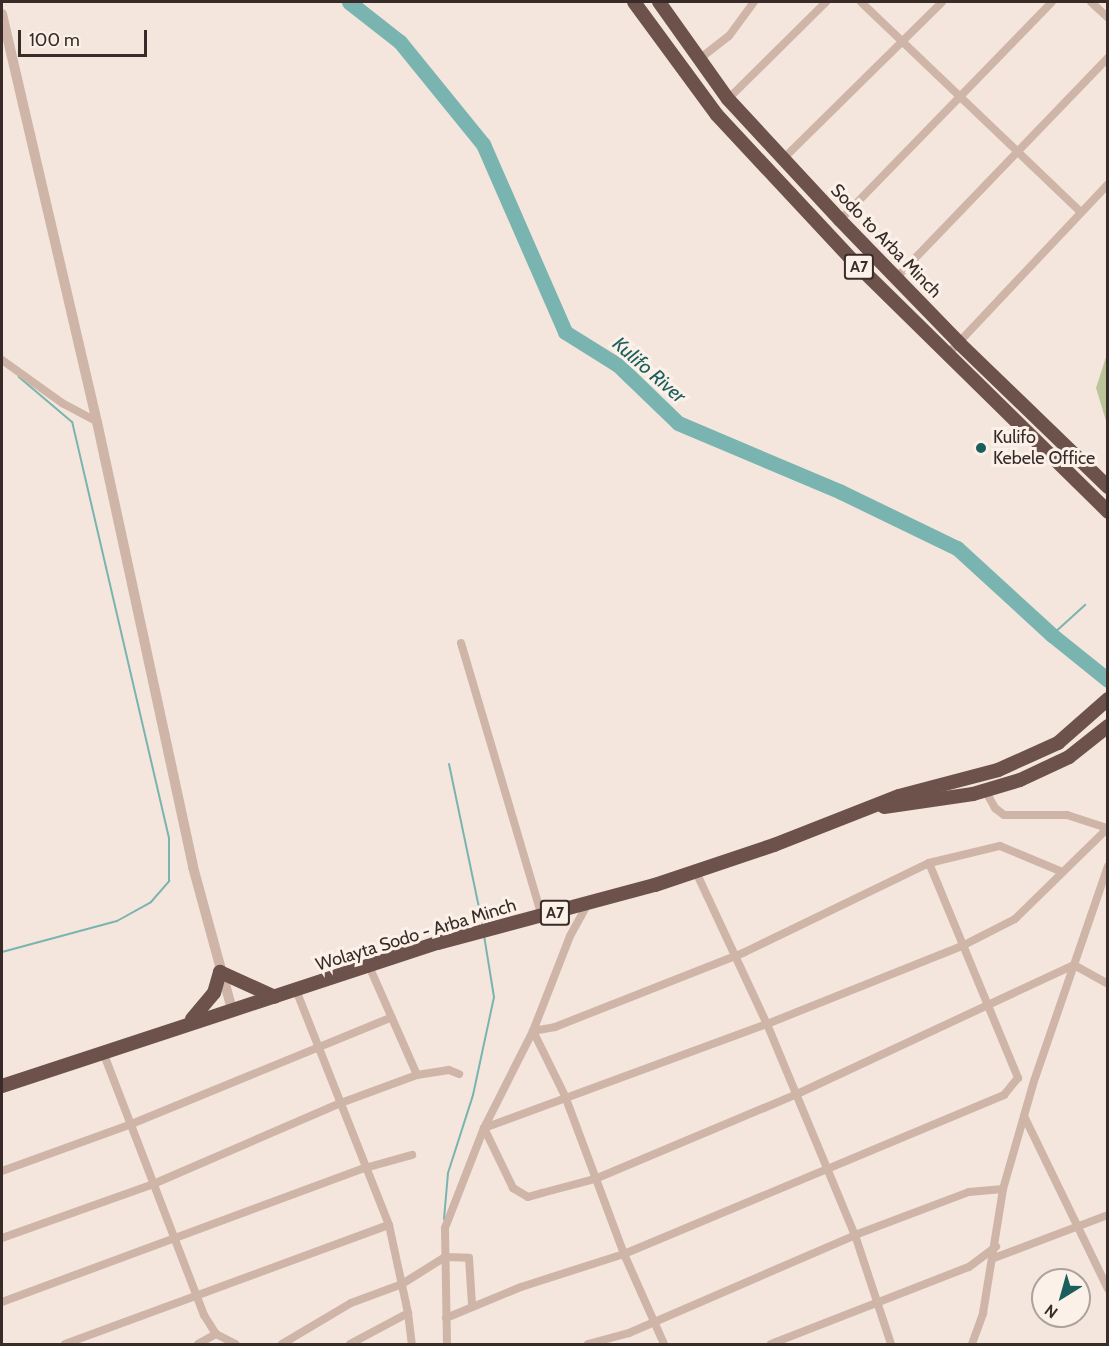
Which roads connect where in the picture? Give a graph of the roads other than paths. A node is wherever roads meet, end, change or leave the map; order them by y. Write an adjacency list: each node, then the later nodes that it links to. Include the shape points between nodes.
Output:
1 (634, 2): 14 (highway, A7)
2 (754, 2): 12 (street, via 729,36)
3 (826, 2): 16 (street)
4 (861, 2): 11 (street)
5 (942, 2): 11 (street)
6 (1052, 2): 15 (street)
7 (1091, 2): 10 (street)
8 (664, 4): 12 (highway, Sodo to Arba Minch / A7)
9 (2, 14): 26 (street)
10 (1107, 18)
11 (905, 41): 15 (street); 18 (street)
12 (695, 56): 14 (highway); 16 (highway, Sodo to Arba Minch / A7)
13 (1107, 58): 17 (street)
14 (676, 61): 24 (highway, A7, via 717,116)
15 (962, 95): 17 (street); 21 (street)
16 (728, 99): 18 (highway, Sodo to Arba Minch / A7)
17 (1020, 150): 20 (street); 22 (street)
18 (783, 159): 21 (highway, Sodo to Arba Minch / A7)
19 (1107, 184): 20 (street)
20 (1081, 212): 23 (street)
21 (840, 220): 22 (highway, Sodo to Arba Minch / A7)
22 (896, 278): 23 (highway, Sodo to Arba Minch / A7)
23 (960, 344): 24 (street); 27 (highway, Sodo to Arba Minch / A7)
24 (947, 355): 28 (highway, A7)
25 (2, 360): 26 (street, via 62,404)
26 (97, 422): 48 (street, via 193,867)
27 (1055, 438): 28 (highway); 29 (highway, Sodo to Arba Minch / A7)
28 (1042, 450): 30 (highway, A7)
29 (1107, 487)
30 (1107, 512)
31 (461, 643): 43 (street)
32 (1107, 699): 35 (highway, Wolayta Sodo - Arba Minch / A7, via 1084,723 1030,757 998,770 899,796)
33 (1103, 731): 34 (highway, Wolayta Sodo - Arba Minch / A7, via 1044,770)
34 (986, 790): 35 (highway, Wolayta Sodo - Arba Minch / A7, via 925,803); 36 (street, via 995,808 1004,815 1067,815)
35 (876, 807): 39 (highway, Wolayta Sodo - Arba Minch / A7)
36 (1107, 828): 40 (street)
37 (929, 863): 40 (street, via 1000,846); 44 (street); 45 (street)
38 (1107, 866): 41 (street)
39 (696, 872): 42 (highway, Wolayta Sodo - Arba Minch / A7); 45 (street)
40 (1060, 872): 44 (street, via 1015,919)
41 (1105, 880): 46 (street)
42 (588, 904): 43 (highway, Wolayta Sodo - Arba Minch / A7); 57 (street, via 570,936)
43 (542, 916): 47 (highway, Wolayta Sodo - Arba Minch / A7)
44 (962, 946): 52 (street); 56 (street)
45 (735, 955): 56 (street); 57 (street, via 555,1027)
46 (1074, 965): 49 (street); 52 (street); 63 (street)
47 (369, 966): 50 (highway, Wolayta Sodo - Arba Minch / A7); 54 (street)
48 (220, 972): 51 (highway); 53 (street); 55 (highway, via 214,993)
49 (1107, 984)
50 (296, 990): 51 (highway, Wolayta Sodo - Arba Minch / A7); 58 (street)
51 (275, 997): 53 (highway, Wolayta Sodo - Arba Minch / A7)
52 (985, 1003): 62 (street); 65 (street)
53 (232, 1010): 55 (highway, Wolayta Sodo - Arba Minch / A7)
54 (392, 1017): 58 (street); 61 (street)
55 (188, 1023): 59 (highway, Wolayta Sodo - Arba Minch / A7)
56 (767, 1024): 65 (street); 66 (street)
57 (533, 1031): 66 (street); 70 (street)
58 (319, 1049): 67 (street); 69 (street)
59 (103, 1052): 64 (highway, Wolayta Sodo - Arba Minch / A7); 69 (street)
60 (459, 1074): 61 (street, via 449,1070)
61 (417, 1075): 67 (street)
62 (1018, 1078): 63 (street); 73 (street, via 1004,1095)
63 (1034, 1081): 68 (street)
64 (2, 1086)
65 (795, 1095): 73 (street); 75 (street)
66 (565, 1096): 70 (street); 75 (street)
67 (338, 1104): 72 (street); 76 (street)
68 (1024, 1116): 77 (street); 80 (street)
69 (129, 1125): 74 (street); 76 (street)
70 (484, 1128): 75 (street, via 513,1188 528,1197); 86 (street, via 445,1228)
71 (412, 1155): 72 (street)
72 (365, 1168): 79 (street); 82 (street)
73 (826, 1169): 81 (street); 85 (street)
74 (2, 1171)
75 (595, 1179): 85 (street)
76 (151, 1185): 82 (street); 83 (street)
77 (1003, 1190): 81 (street, via 969,1192); 84 (street)
78 (1107, 1215): 80 (street)
79 (389, 1225): 88 (street); 90 (street)
80 (1077, 1229): 87 (street); 89 (street)
81 (855, 1235): 92 (street); 96 (street)
82 (173, 1237): 90 (street); 91 (street)
83 (2, 1238)
84 (996, 1247): 87 (street); 92 (street, via 969,1267)
85 (624, 1254): 93 (street); 96 (street)
86 (445, 1257): 88 (street); 93 (street, via 469,1258); 95 (street)
87 (994, 1258): 109 (street)
88 (402, 1284): 94 (street); 101 (street, via 351,1303)
89 (1107, 1289)
90 (196, 1296): 97 (street); 98 (street)
91 (2, 1302)
92 (879, 1302): 107 (street); 108 (street)
93 (472, 1305): 95 (street)
94 (408, 1314): 102 (street); 103 (street)
95 (446, 1318): 104 (street)
96 (655, 1322): 105 (street); 106 (street)
97 (216, 1334): 99 (street); 100 (street)
98 (65, 1344)
99 (198, 1344)
100 (236, 1344)
101 (282, 1344)
102 (350, 1344)
103 (412, 1344)
104 (447, 1344)
105 (588, 1344)
106 (664, 1344)
107 (771, 1344)
108 (891, 1344)
109 (972, 1344)

